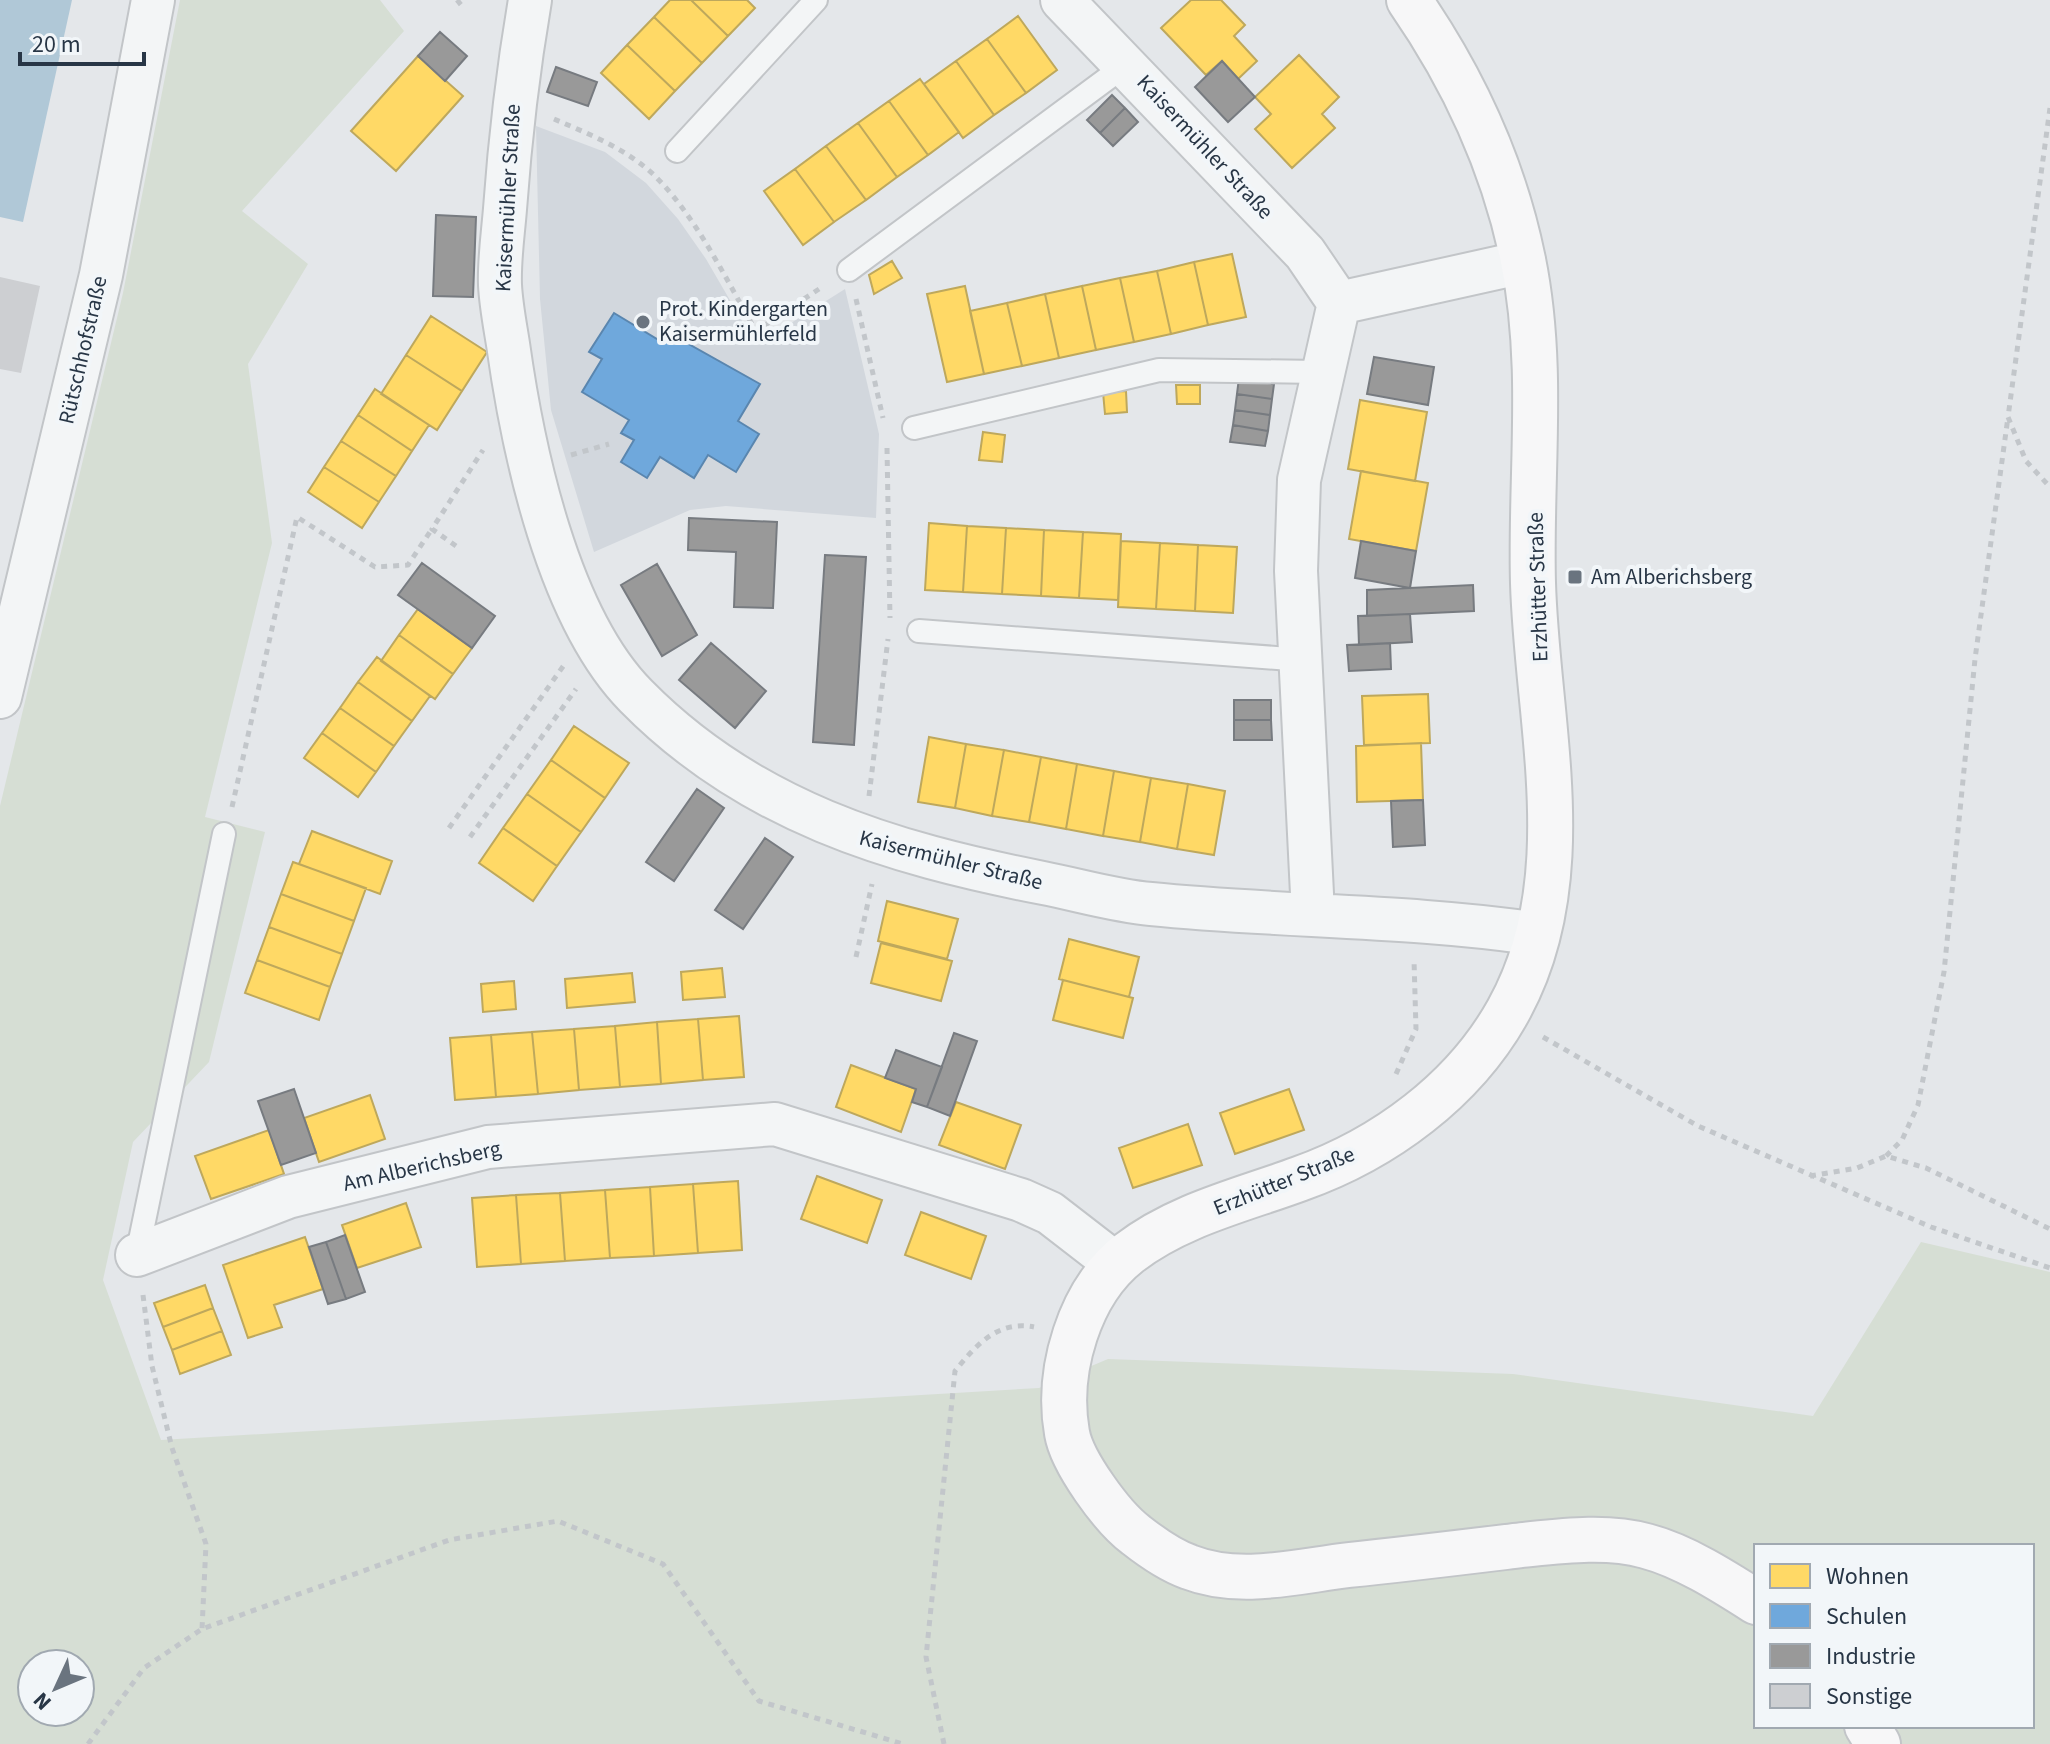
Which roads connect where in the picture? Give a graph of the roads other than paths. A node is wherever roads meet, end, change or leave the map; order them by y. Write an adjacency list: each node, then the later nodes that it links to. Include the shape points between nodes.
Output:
1 (153, 0): 15 (street, Rütschhofstraße, via 101,275)
2 (530, 0): 17 (street, Kaisermühler Straße, via 512,101 500,286 516,399 552,539 596,640 635,695 711,760 786,806 870,841 965,868 1148,904)
3 (816, 0): 7 (lane)
4 (1062, 0): 6 (street, Kaisermühler Straße)
5 (1409, 0): 8 (street, Erzhütter Straße, via 1442,48 1482,132)
6 (1127, 64): 9 (lane); 10 (street, Kaisermühler Straße, via 1305,253)
7 (677, 151)
8 (1524, 262): 10 (street); 18 (street, Erzhütter Straße, via 1536,368 1533,575 1550,788 1548,872)
9 (849, 270)
10 (1339, 303): 11 (street)
11 (1321, 372): 12 (lane, via 1159,370); 14 (street, via 1299,480 1296,571)
12 (914, 428)
13 (919, 631): 14 (lane)
14 (1303, 660): 17 (street)
15 (0, 697)
16 (224, 834): 19 (lane)
17 (1313, 914): 18 (street, Kaisermühler Straße)
18 (1538, 934): 20 (street, Erzhütter Straße, via 1519,990 1486,1047 1455,1081 1381,1140 1309,1176 1173,1226)
19 (137, 1255): 20 (street, Am Alberichsberg, via 288,1197 488,1147 775,1124 1021,1200 1050,1213)
20 (1116, 1264): 21 (street, Erzhütter Straße, via 1095,1291 1074,1335 1065,1390 1067,1438 1096,1490 1133,1534 1190,1568 1260,1578 1573,1539 1644,1545 1721,1579)
21 (1754, 1601)

